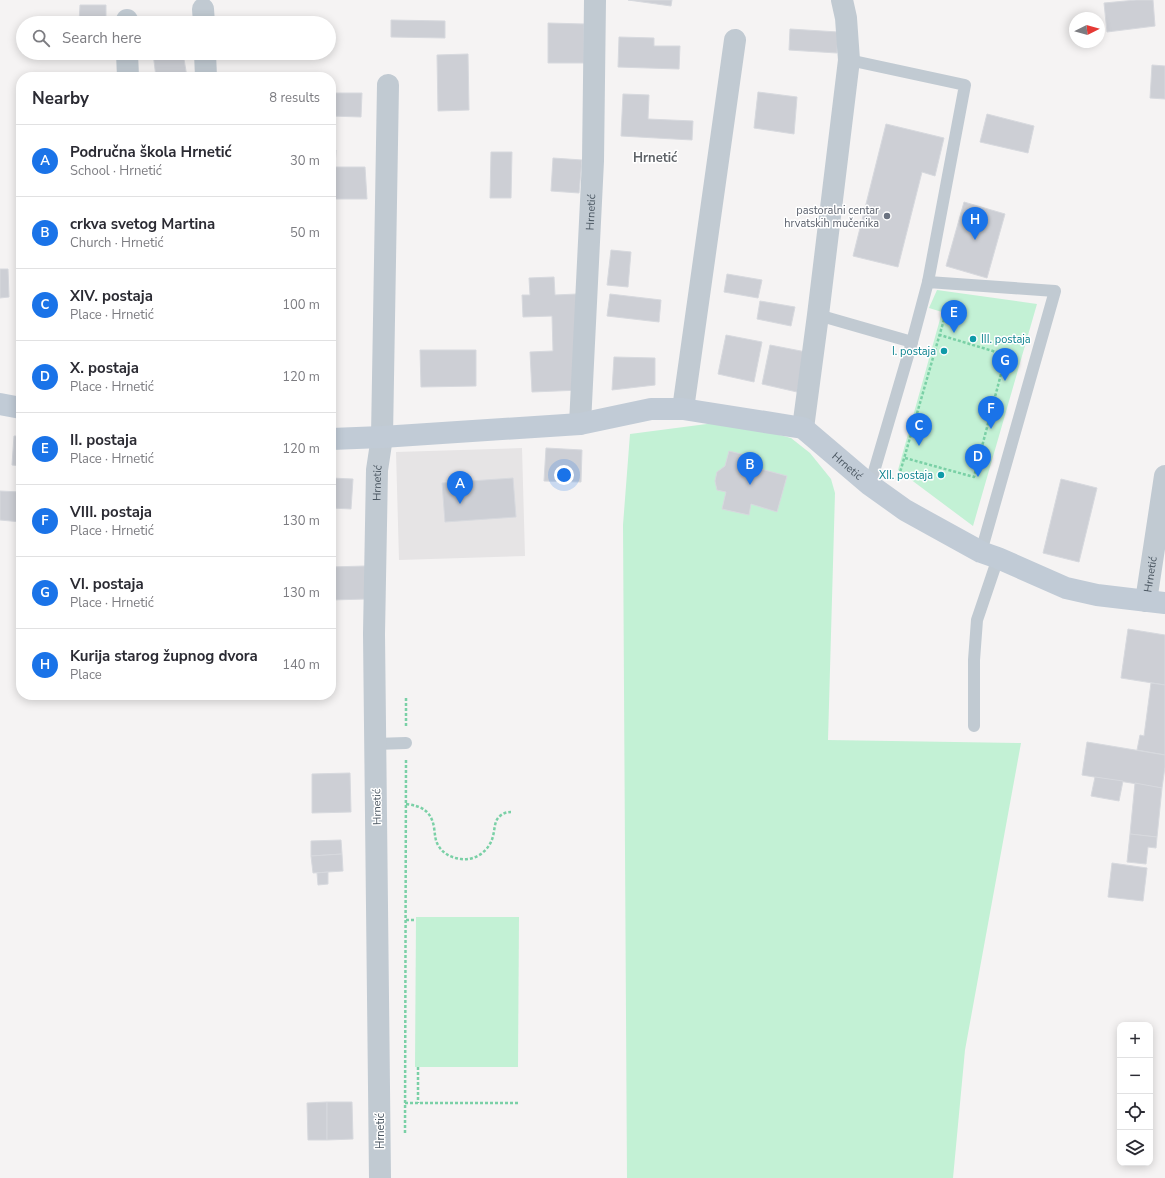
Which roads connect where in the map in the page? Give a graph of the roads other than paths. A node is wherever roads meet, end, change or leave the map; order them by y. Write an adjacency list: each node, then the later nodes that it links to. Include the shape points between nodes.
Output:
1 (595, 0): 16 (street, Hrnetić, via 593,161)
2 (842, 0): 6 (street)
3 (735, 40): 15 (street)
4 (127, 60): 7 (street)
5 (205, 60): 8 (street)
6 (849, 60): 10 (lane, via 966,85); 11 (street)
7 (128, 72)
8 (206, 72)
9 (388, 85): 18 (street, Hrnetić)
10 (928, 282): 12 (lane); 22 (lane, via 1055,292)
11 (818, 315): 12 (lane); 17 (street)
12 (912, 342): 21 (lane)
13 (0, 404): 14 (street)
14 (16, 407)
15 (683, 409): 16 (street, via 651,409); 17 (street)
16 (580, 424): 18 (street)
17 (803, 428): 21 (street, Hrnetić)
18 (382, 437): 19 (street); 26 (street, Hrnetić, via 377,470)
19 (336, 440)
20 (1165, 476): 23 (street, Hrnetić)
21 (870, 485): 22 (street, Hrnetić, via 905,510)
22 (990, 555): 23 (street, Hrnetić, via 1066,588); 24 (lane, via 977,620)
23 (1156, 602)
24 (974, 726)
25 (406, 743): 26 (lane)
26 (375, 744): 27 (street, Hrnetić)
27 (380, 1178)

